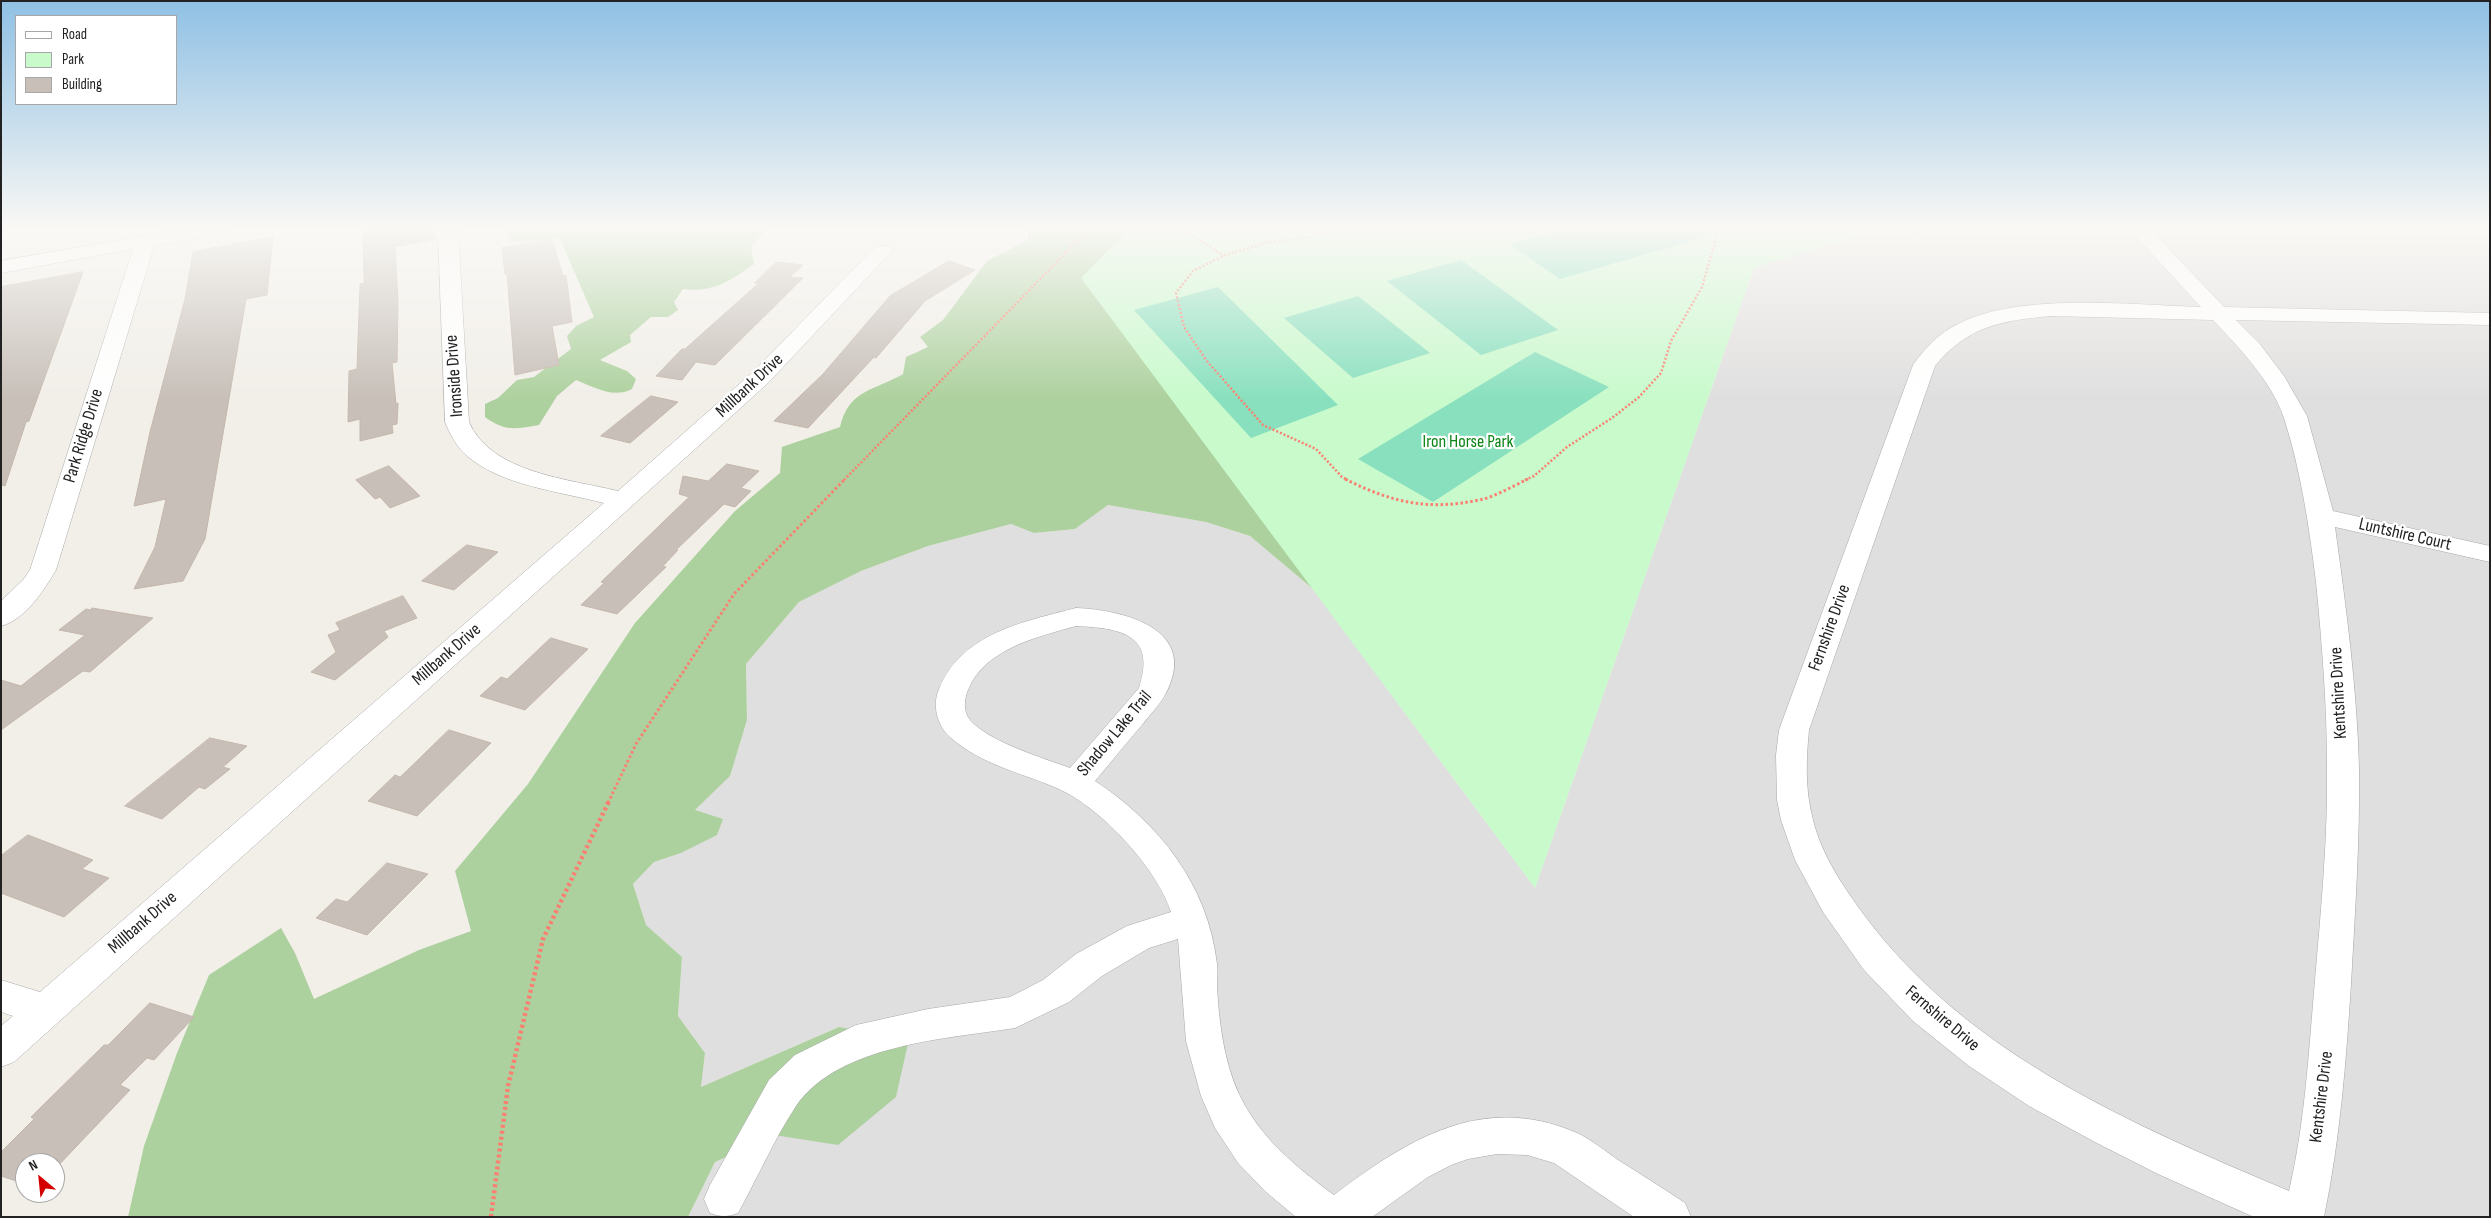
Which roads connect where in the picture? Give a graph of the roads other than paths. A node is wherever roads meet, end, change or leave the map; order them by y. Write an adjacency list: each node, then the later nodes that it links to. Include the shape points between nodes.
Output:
1 (131, 286): 10 (street, Park Ridge Drive, via 43,570 28,592)
2 (450, 286): 7 (street, Ironside Drive, via 457,422 473,449 494,464 524,475)
3 (849, 286): 7 (street, Millbank Drive, via 761,378)
4 (2192, 286): 5 (street, Kentshire Drive)
5 (2218, 314): 6 (street, Fernshire Drive); 8 (street, Kentshire Drive, via 2271,374 2295,416); 20 (street, Fernshire Drive, via 2025,312 1961,329 1935,350 1924,365 1794,730 1789,761 1790,794 1798,830 1820,878 1846,920 1879,964 1962,1039 2033,1087 2092,1119 2197,1172)
6 (2490, 319)
7 (623, 500): 14 (street, Millbank Drive)
8 (2321, 516): 9 (street, Luntshire Court); 20 (street, Kentshire Drive, via 2336,631 2343,768 2339,898 2329,1036 2314,1169)
9 (2490, 554)
10 (1, 617)
11 (1075, 782): 11 (street, Shadow Lake Trail, via 991,749 960,728 952,716 949,701 954,681 977,656 1036,629 1076,617 1122,621 1140,629 1151,640 1161,662 1160,676 1152,692); 12 (street, Shadow Lake Trail, via 1132,825 1162,861 1180,892)
12 (1191, 921): 16 (street, via 1139,936 1089,965 1056,991 1015,1012 928,1025 856,1042 808,1067 783,1093); 17 (street, Shadow Lake Trail, via 1200,962 1206,1046 1220,1095 1253,1152 1283,1183)
13 (1, 996): 14 (street)
14 (45, 1010): 15 (street, Millbank Drive)
15 (1, 1050)
16 (724, 1198)
17 (1330, 1217)
18 (1339, 1217): 19 (street, via 1385,1181 1437,1152 1466,1140 1494,1134 1524,1135 1560,1145)
19 (1671, 1217)
20 (2302, 1217)

